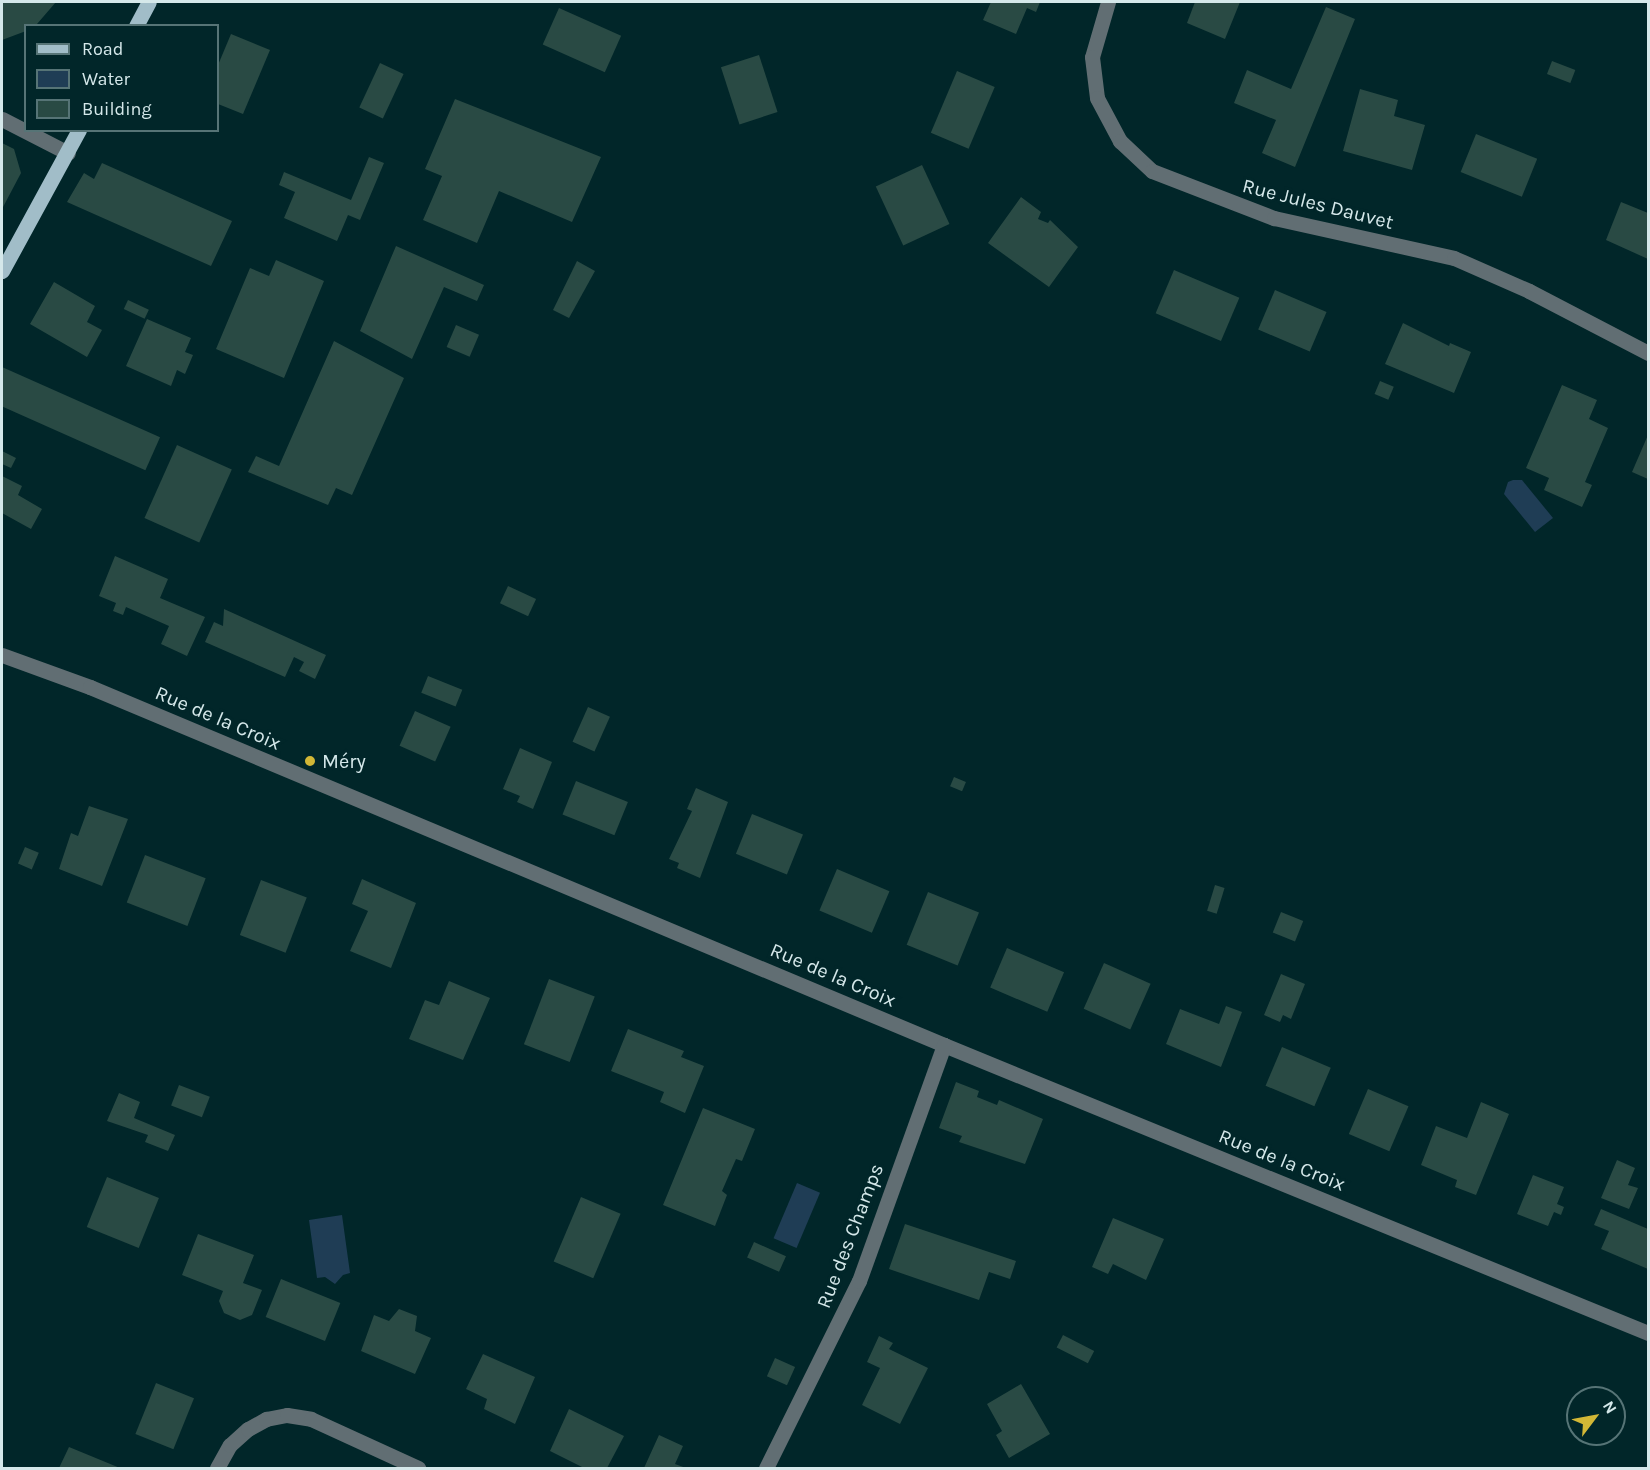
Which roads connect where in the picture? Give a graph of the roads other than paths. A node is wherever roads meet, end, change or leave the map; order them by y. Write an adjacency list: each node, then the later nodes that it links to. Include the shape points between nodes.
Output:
1 (149, 2): 3 (main road)
2 (1108, 2): 10 (street, Rue Jules Dauvet, via 1092,57 1097,98 1120,141 1152,171 1274,218 1454,258 1529,291)
3 (137, 24)
4 (2, 119): 5 (street)
5 (24, 130)
6 (27, 132): 8 (street)
7 (78, 132): 8 (main road)
8 (68, 153): 9 (main road)
9 (2, 271)
10 (1648, 353)
11 (2, 655): 12 (street, Rue de la Croix, via 111,696)
12 (944, 1044): 13 (street, Rue de la Croix); 16 (street, Rue des Champs, via 859,1281)
13 (1648, 1333)
14 (217, 1468): 15 (street, via 230,1445 248,1429 266,1419 287,1415 311,1419)
15 (418, 1468)
16 (766, 1468)

